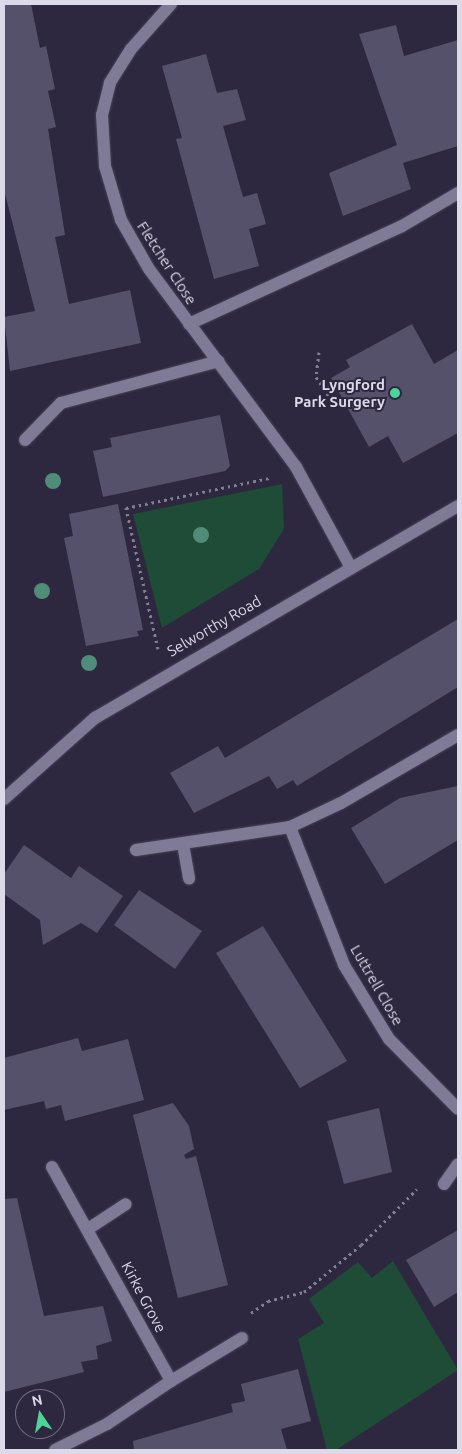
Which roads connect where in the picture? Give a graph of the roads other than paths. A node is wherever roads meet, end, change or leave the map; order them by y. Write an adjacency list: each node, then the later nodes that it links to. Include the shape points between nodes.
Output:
1 (171, 4): 3 (street, Fletcher Close, via 131,49 110,82 102,115 105,166 120,220)
2 (458, 193): 3 (street, Fletcher Close, via 402,226)
3 (189, 324): 4 (street, Fletcher Close)
4 (219, 361): 5 (street, via 61,403); 7 (street, Fletcher Close, via 296,467)
5 (25, 440)
6 (458, 506): 7 (street, Selworthy Road)
7 (350, 566): 9 (street, Selworthy Road, via 95,718)
8 (458, 735): 10 (street, via 341,803)
9 (4, 799)
10 (290, 827): 11 (street); 14 (street, Luttrell Close, via 344,965 389,1038)
11 (183, 844): 12 (street); 13 (street)
12 (136, 850)
13 (189, 878)
14 (458, 1109)
15 (458, 1164): 17 (street)
16 (52, 1167): 19 (street, Kirke Grove)
17 (444, 1184)
18 (126, 1204): 19 (street)
19 (88, 1229): 21 (street, Kirke Grove)
20 (242, 1338): 21 (street)
21 (171, 1381): 22 (street, via 107,1424)
22 (55, 1450)

